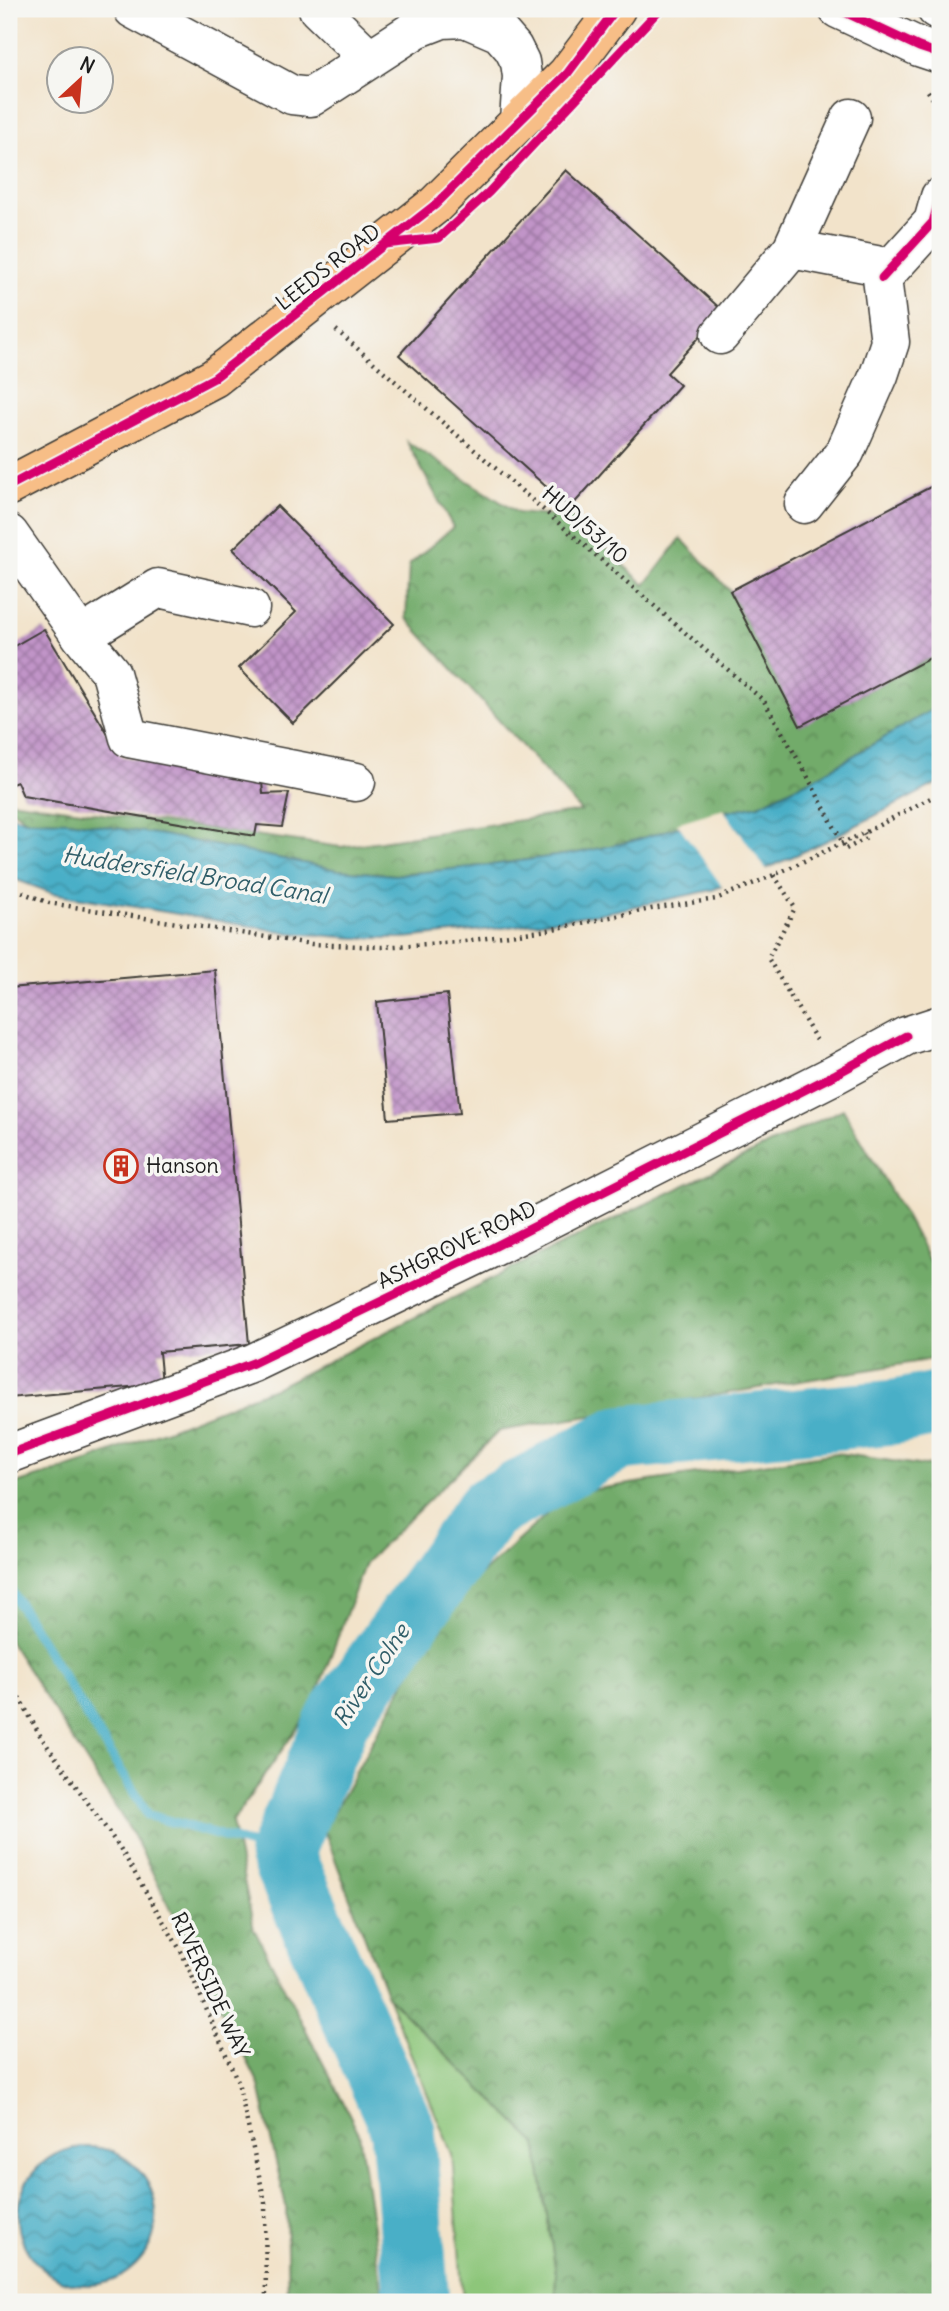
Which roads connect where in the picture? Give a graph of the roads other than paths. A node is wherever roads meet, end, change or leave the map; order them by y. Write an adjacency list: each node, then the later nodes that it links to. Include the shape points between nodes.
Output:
1 (133, 9): 8 (street, via 292,95 311,97)
2 (318, 9): 8 (street)
3 (616, 9): 10 (main road, LEEDS ROAD, via 567,74)
4 (838, 9): 7 (street)
5 (909, 9): 6 (street, via 915,21)
6 (940, 31)
7 (940, 54)
8 (370, 59): 10 (street, via 416,29 442,19 465,18 483,25 500,33 520,62)
9 (850, 118): 12 (street)
10 (519, 121): 15 (main road, LEEDS ROAD, via 435,205 214,378)
11 (940, 197): 13 (street, via 933,222)
12 (792, 249): 13 (street); 14 (street)
13 (886, 273): 16 (street, via 890,342 845,452)
14 (720, 335)
15 (9, 486)
16 (804, 504)
17 (9, 534): 19 (street)
18 (250, 608): 19 (street, via 158,588)
19 (80, 636): 20 (street, via 111,673 129,738)
20 (356, 782)
21 (923, 1030): 22 (street, ASHGROVE ROAD, via 253,1363)
22 (9, 1454)

